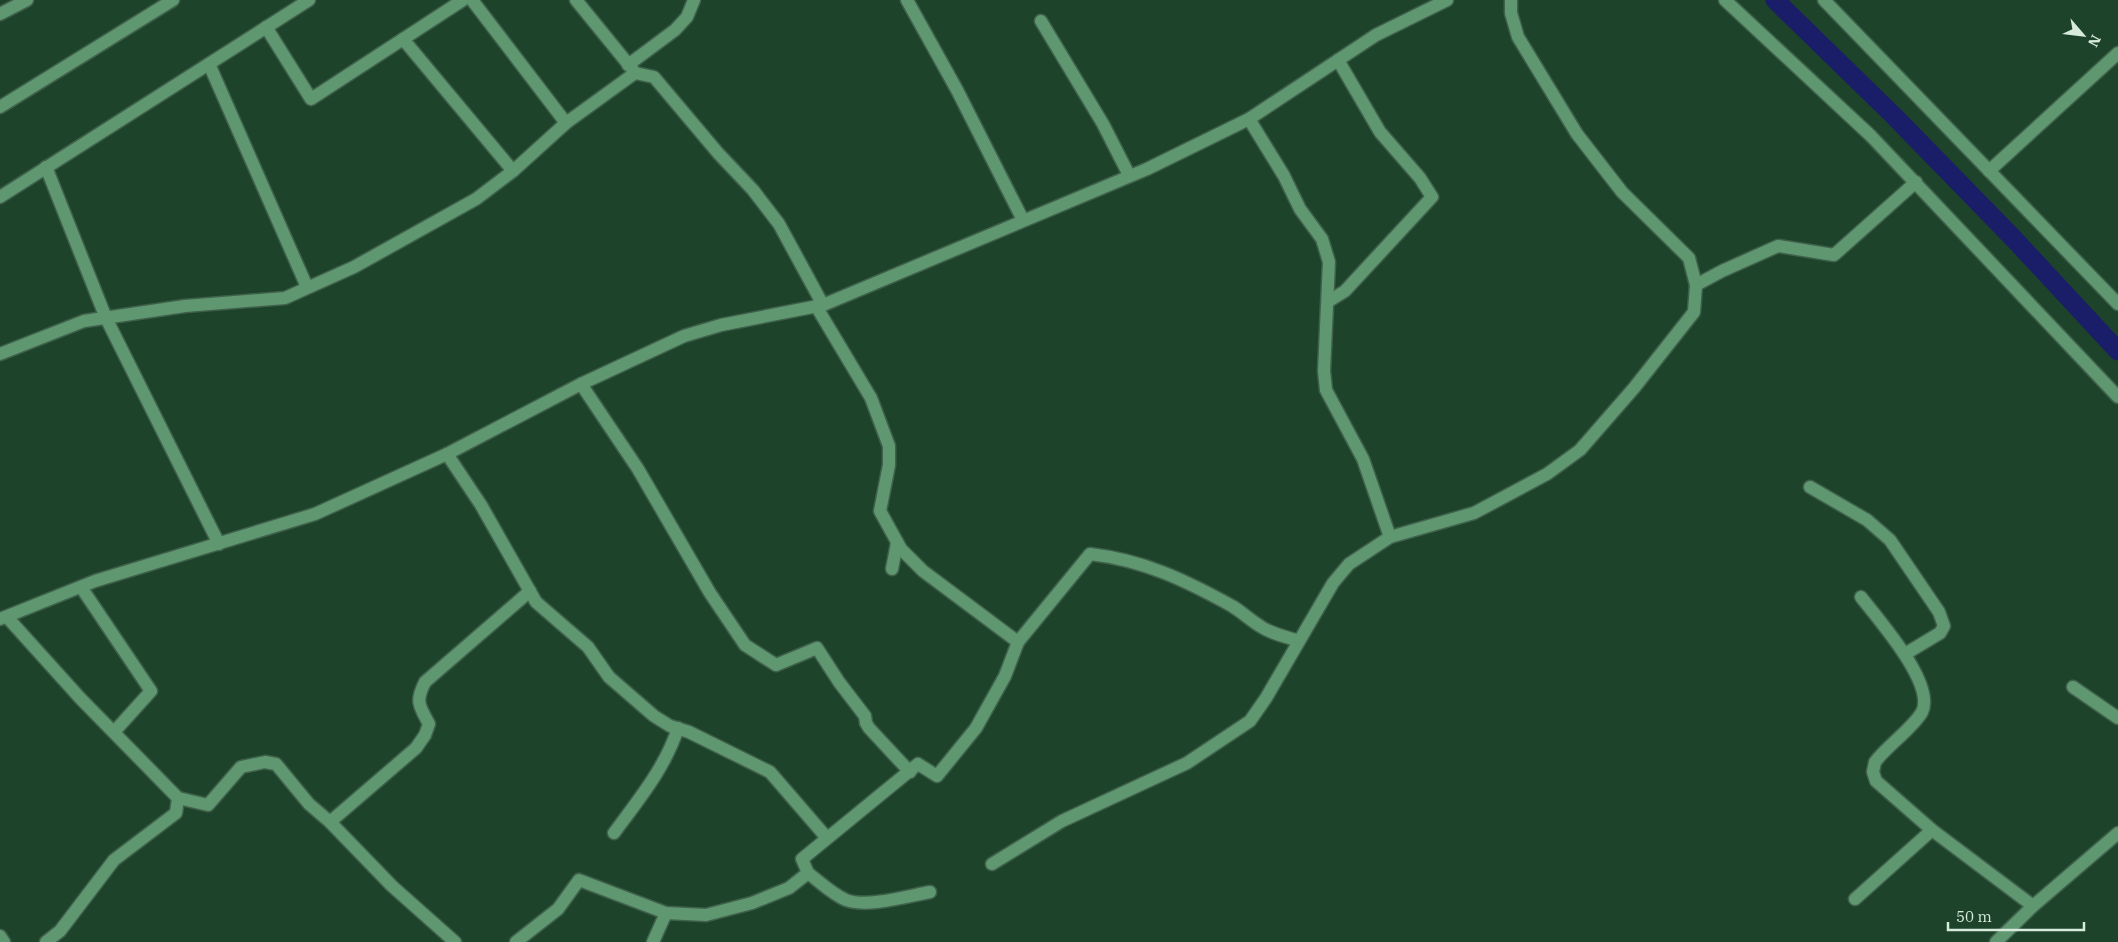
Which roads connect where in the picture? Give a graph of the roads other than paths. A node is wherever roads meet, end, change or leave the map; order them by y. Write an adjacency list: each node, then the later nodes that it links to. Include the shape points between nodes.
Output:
1 (27, 0): 13 (street)
2 (172, 0): 21 (street)
3 (309, 0): 15 (street)
4 (463, 0): 16 (street)
5 (472, 0): 23 (street)
6 (576, 0): 20 (street)
7 (694, 0): 20 (street, via 687,17)
8 (907, 0): 30 (street)
9 (1447, 0): 18 (street, via 1376,35)
10 (1511, 0): 31 (street, via 1518,37 1577,134 1622,192 1689,258)
11 (1725, 0): 28 (street)
12 (1824, 0): 26 (street)
13 (0, 14)
14 (1041, 21): 27 (street, via 1103,124)
15 (266, 27): 16 (street, via 311,99); 19 (street)
16 (402, 40): 25 (street)
17 (2118, 53): 26 (street)
18 (1338, 60): 22 (street); 33 (street, via 1380,132 1432,197 1345,291)
19 (209, 64): 24 (street); 32 (street)
20 (631, 69): 23 (street); 35 (street, via 654,77 718,154 753,190 779,224)
21 (0, 107)
22 (1249, 119): 27 (street); 33 (street, via 1300,209 1322,239 1329,262)
23 (566, 123): 25 (street)
24 (46, 168): 29 (street); 36 (street)
25 (513, 171): 32 (street, via 476,199 354,267)
26 (1990, 171): 34 (street)
27 (1129, 176): 30 (street)
28 (1916, 182): 31 (street, via 1834,254 1778,246); 39 (street)
29 (0, 197)
30 (1023, 220): 35 (street)
31 (1696, 285): 42 (street, via 1694,312 1580,450 1547,474 1474,513)
32 (307, 287): 36 (street, via 285,298 185,306)
33 (1329, 300): 42 (street, via 1324,371 1326,390 1363,459)
34 (2118, 304)
35 (820, 306): 38 (street, via 721,325 684,336); 43 (street, via 871,398 889,446 889,465 880,511)
36 (106, 318): 37 (street, via 84,321); 44 (street)
37 (0, 354)
38 (580, 384): 40 (street); 57 (street, via 638,469 710,593 745,644 776,666 817,648 838,682 866,716 869,728)
39 (2118, 397)
40 (447, 454): 44 (street, via 315,514); 47 (street)
41 (1810, 487): 52 (street, via 1867,520 1890,540 1944,620 1940,633)
42 (1390, 537): 50 (street, via 1349,564 1333,583)
43 (898, 543): 45 (street); 51 (street, via 923,571)
44 (219, 544): 46 (street)
45 (892, 569)
46 (81, 587): 49 (street); 56 (street, via 151,692)
47 (530, 591): 55 (street, via 536,602 588,647 609,677 654,716); 59 (street, via 425,682 418,704 429,724 416,748)
48 (1861, 597): 52 (street)
49 (4, 618): 56 (street)
50 (1299, 641): 51 (street, via 1261,628 1234,607 1183,580 1118,557 1090,554); 64 (street, via 1250,721 1187,763 1062,821)
51 (1018, 642): 57 (street, via 1005,676 976,728 937,776 918,764)
52 (1905, 654): 60 (street, via 1921,686 1924,708 1879,756 1873,772 1876,781)
53 (2074, 688): 54 (street)
54 (2118, 718)
55 (678, 728): 61 (street, via 658,773); 63 (street, via 770,772)
56 (114, 732): 58 (street)
57 (910, 772): 63 (street)
58 (178, 798): 59 (street, via 208,805 241,767 265,762 276,764 309,804); 72 (street, via 176,813 114,860 60,931)
59 (330, 822): 73 (street, via 392,886)
60 (1932, 830): 67 (street); 68 (street)
61 (614, 833)
62 (2118, 833): 68 (street)
63 (827, 838): 65 (street, via 802,859)
64 (992, 864)
65 (808, 874): 66 (street, via 845,900 855,902); 69 (street, via 788,888 752,903 706,915)
66 (930, 892)
67 (1855, 899)
68 (2033, 906): 76 (street)
69 (666, 913): 74 (street, via 579,880 558,909); 75 (street)
70 (0, 936): 71 (street)
71 (4, 942)
72 (46, 942)
73 (455, 942)
74 (516, 942)
75 (653, 942)
76 (1996, 942)

